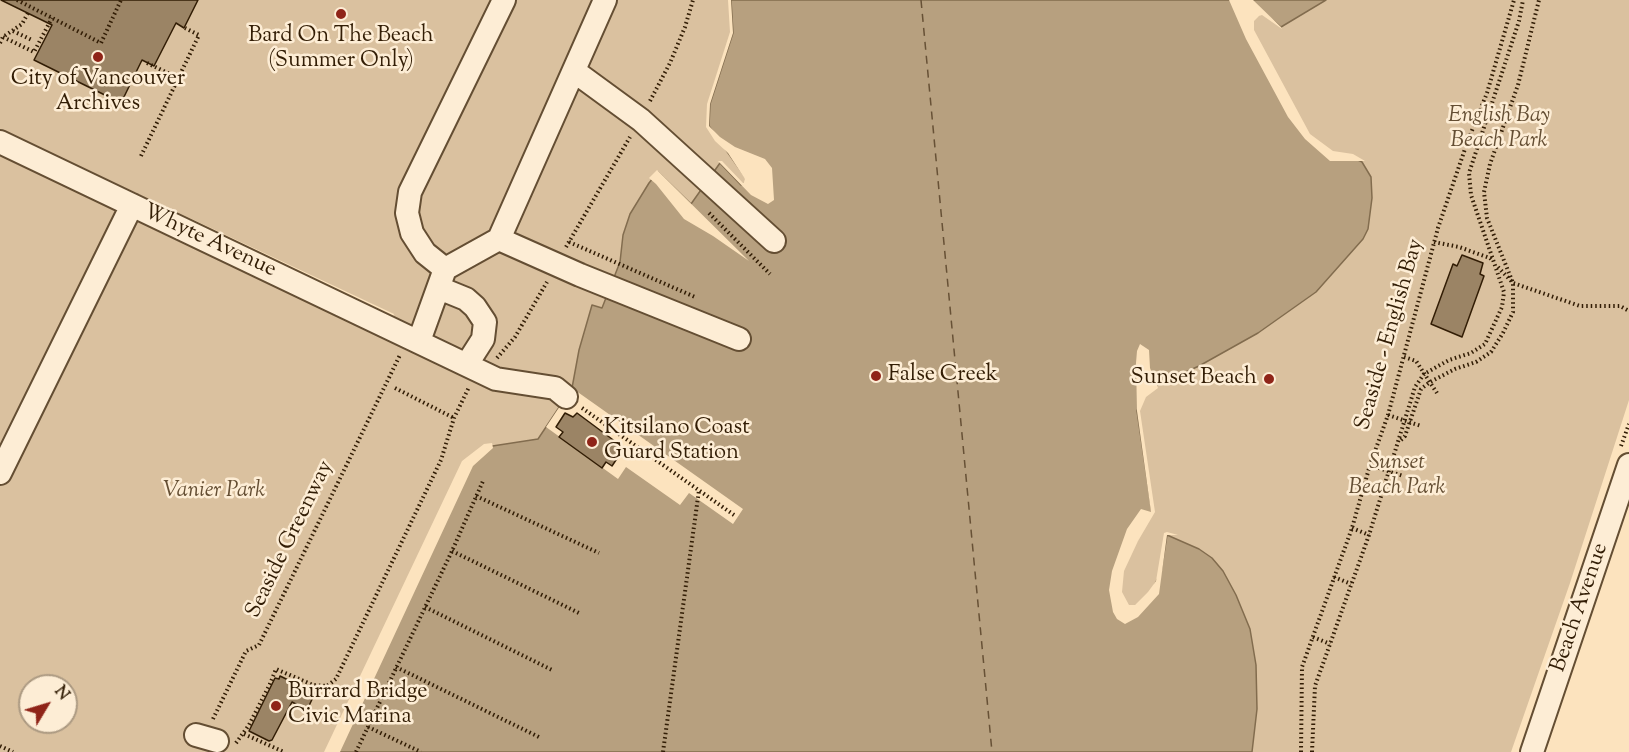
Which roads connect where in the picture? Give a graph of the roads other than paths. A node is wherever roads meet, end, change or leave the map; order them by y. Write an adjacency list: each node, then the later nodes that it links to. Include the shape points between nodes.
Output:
1 (504, 0): 8 (street, via 410,192 407,213 412,233)
2 (605, 0): 3 (street)
3 (573, 71): 6 (street); 7 (street, via 640,120)
4 (0, 142): 5 (street, Whyte Avenue)
5 (132, 205): 9 (street, Whyte Avenue); 14 (street)
6 (499, 239): 8 (street); 10 (street)
7 (774, 242)
8 (442, 278): 9 (street); 11 (street, via 475,307 485,322)
9 (413, 339): 11 (street, Whyte Avenue)
10 (739, 339)
11 (474, 368): 12 (street, Whyte Avenue, via 496,379 555,388)
12 (566, 397)
13 (1629, 465): 15 (street, Beach Avenue)
14 (0, 473)
15 (1532, 752)

